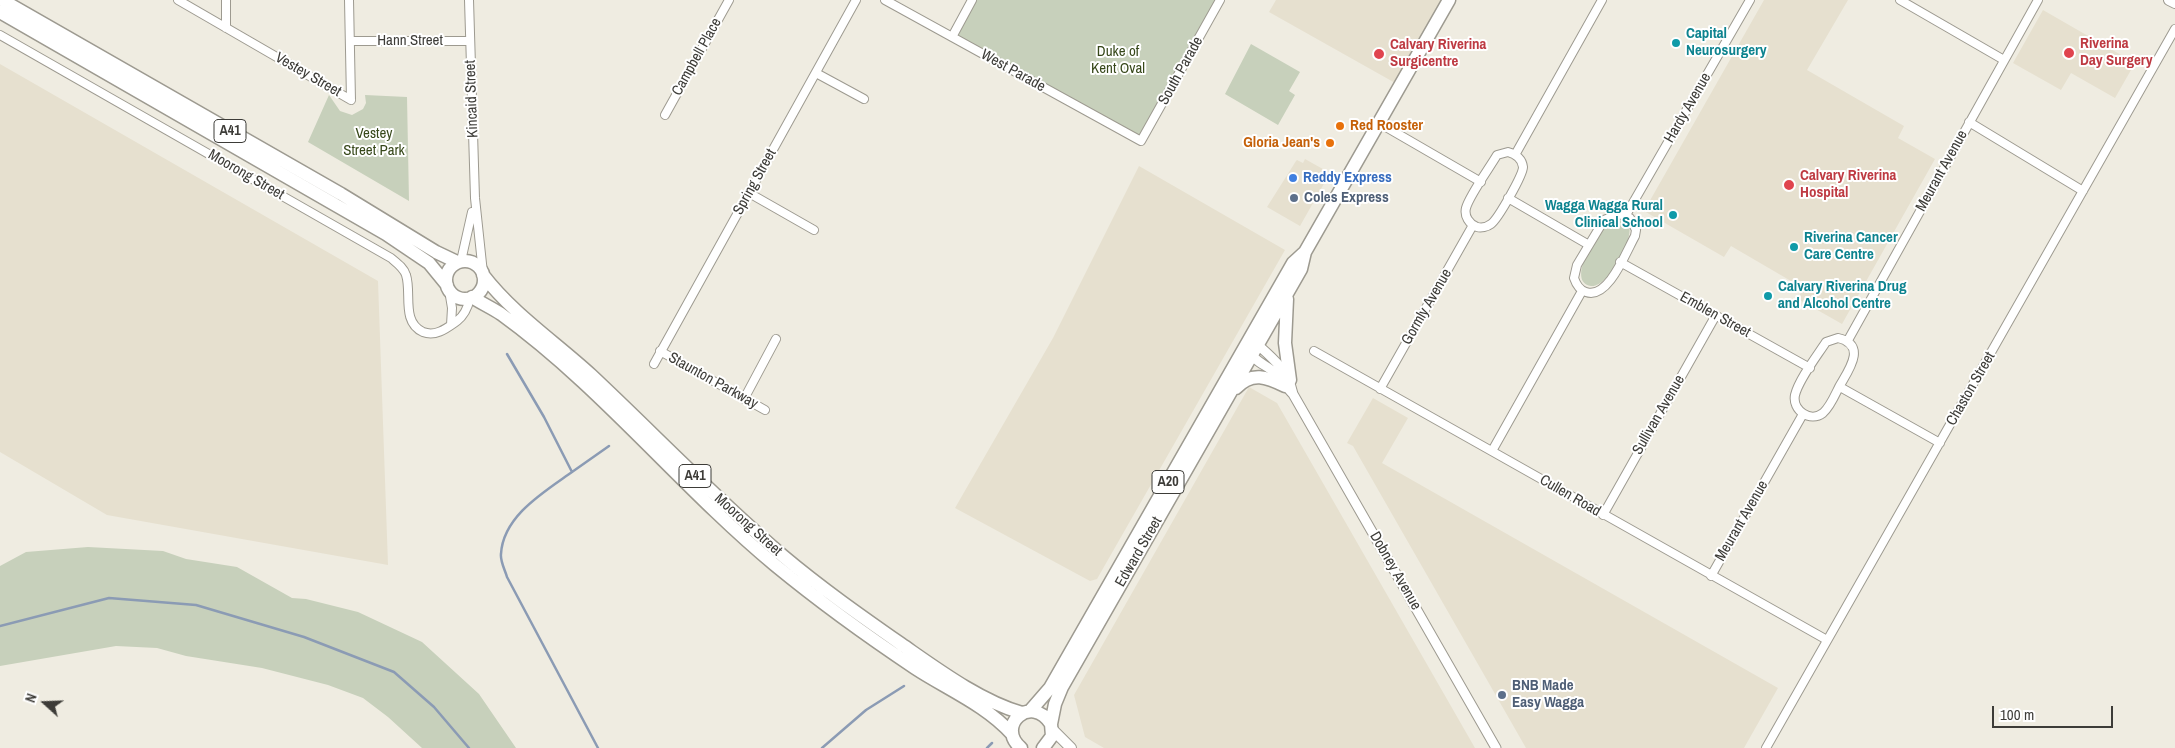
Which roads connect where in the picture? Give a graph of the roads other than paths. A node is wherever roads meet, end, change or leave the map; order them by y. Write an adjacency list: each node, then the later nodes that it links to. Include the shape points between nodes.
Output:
1 (2, 0): 43 (highway, Moorong Street / A41, via 436,252)
2 (178, 0): 19 (street, Vestey Street)
3 (226, 0): 19 (street)
4 (349, 0): 24 (street, Vestey Street)
5 (469, 0): 23 (street, Kincaid Street)
6 (729, 0): 28 (street, Campbell Place)
7 (856, 0): 26 (street, Spring Street)
8 (885, 0): 22 (street, West Parade)
9 (972, 0): 22 (street)
10 (1220, 0): 31 (street, South Parade)
11 (1449, 0): 30 (highway, Edward Street / A20)
12 (1602, 0): 32 (street)
13 (1750, 0): 38 (street, Hardy Avenue)
14 (1900, 0): 25 (street)
15 (2038, 0): 25 (street, Meurant Avenue)
16 (2169, 0): 17 (main road)
17 (2175, 3)
18 (0, 12): 46 (highway, Moorong Street / A41, via 386,234 429,263)
19 (226, 28): 24 (street, Vestey Street, via 351,100)
20 (2175, 29): 34 (street, Chaston Street)
21 (0, 35): 51 (street, Moorong Street, via 391,258 407,277 409,312 414,325 431,334)
22 (952, 37): 31 (street, West Parade)
23 (470, 41): 24 (street, Hann Street); 36 (street, Kincaid Street)
24 (350, 42)
25 (2004, 60): 29 (street, Meurant Avenue)
26 (816, 73): 27 (street); 35 (street, Spring Street)
27 (864, 99)
28 (665, 115)
29 (1969, 122): 34 (street); 53 (street, Meurant Avenue)
30 (1379, 123): 33 (street); 42 (highway, Edward Street / A20)
31 (1141, 141)
32 (1516, 155): 33 (street, via 1508,152 1497,155); 37 (street, via 1521,161 1522,172)
33 (1481, 182): 39 (street, via 1466,208)
34 (2083, 191): 66 (street, Chaston Street)
35 (749, 193): 40 (street); 55 (street, Spring Street)
36 (475, 198): 43 (street, Kincaid Street); 45 (street, Kincaid Street)
37 (1508, 198): 39 (street, via 1492,224 1482,228); 41 (street)
38 (1626, 215): 41 (street, via 1615,214 1604,220); 44 (street, via 1634,224 1635,236)
39 (1473, 225): 61 (street, Gormly Avenue)
40 (814, 230)
41 (1589, 245): 47 (street, via 1574,272 1576,284)
42 (1305, 252): 48 (highway, Edward Street / A20, via 1301,269); 54 (highway, Edward Street / A20, via 1293,263)
43 (459, 262): 45 (highway, A41, via 474,263); 46 (highway, via 448,272)
44 (1620, 262): 47 (street, via 1604,289 1592,294); 50 (street, Emblen Street)
45 (483, 274): 49 (highway, via 482,287); 71 (highway, Moorong Street / A41, via 506,303 590,374 724,504 836,599 922,659 990,701)
46 (448, 288): 49 (highway, A41, via 458,298); 51 (street)
47 (1582, 290): 67 (street)
48 (1288, 292): 54 (highway, Edward Street / A20); 59 (highway, via 1284,344)
49 (471, 298): 51 (street, Moorong Street, via 465,313); 73 (highway, Moorong Street / A41, via 512,322 583,383 774,564 831,609 994,717)
50 (1716, 315): 58 (street, Emblen Street); 68 (street, Sullivan Avenue)
51 (451, 325)
52 (776, 339): 63 (street)
53 (1847, 342): 58 (street, via 1838,338 1826,342); 60 (street, via 1853,348 1854,361)
54 (1252, 349): 59 (street, Dobney Avenue, via 1283,368); 62 (highway, Edward Street / A20); 71 (highway, Edward Street / A20, via 1050,688)
55 (660, 351): 57 (street, Spring Street); 63 (street, Staunton Parkway)
56 (1314, 351): 61 (street, Cullen Road)
57 (654, 364)
58 (1810, 368): 65 (street, via 1795,395 1797,407)
59 (1289, 387): 62 (highway, via 1259,375 1246,379); 76 (street, Dobney Avenue)
60 (1840, 387): 65 (street, via 1824,412 1812,417); 66 (street)
61 (1380, 389): 67 (street, Cullen Road)
62 (1231, 393): 72 (highway, Edward Street / A20, via 1062,687 1055,704)
63 (744, 399): 64 (street, Staunton Parkway)
64 (765, 410)
65 (1803, 414): 69 (street, Meurant Avenue)
66 (1940, 443): 70 (street, Chaston Street)
67 (1492, 451): 68 (street, Cullen Road)
68 (1603, 515): 69 (street, Cullen Road)
69 (1711, 576): 70 (street, Cullen Road)
70 (1827, 640): 77 (street, Chaston Street)
71 (1026, 712): 72 (highway, A41, via 1042,714); 73 (highway, A20, via 1013,724)
72 (1052, 727): 74 (highway, A20, via 1050,741); 75 (main road)
73 (1015, 742)
74 (1043, 748)
75 (1071, 748)
76 (1496, 748)
77 (1766, 748)

